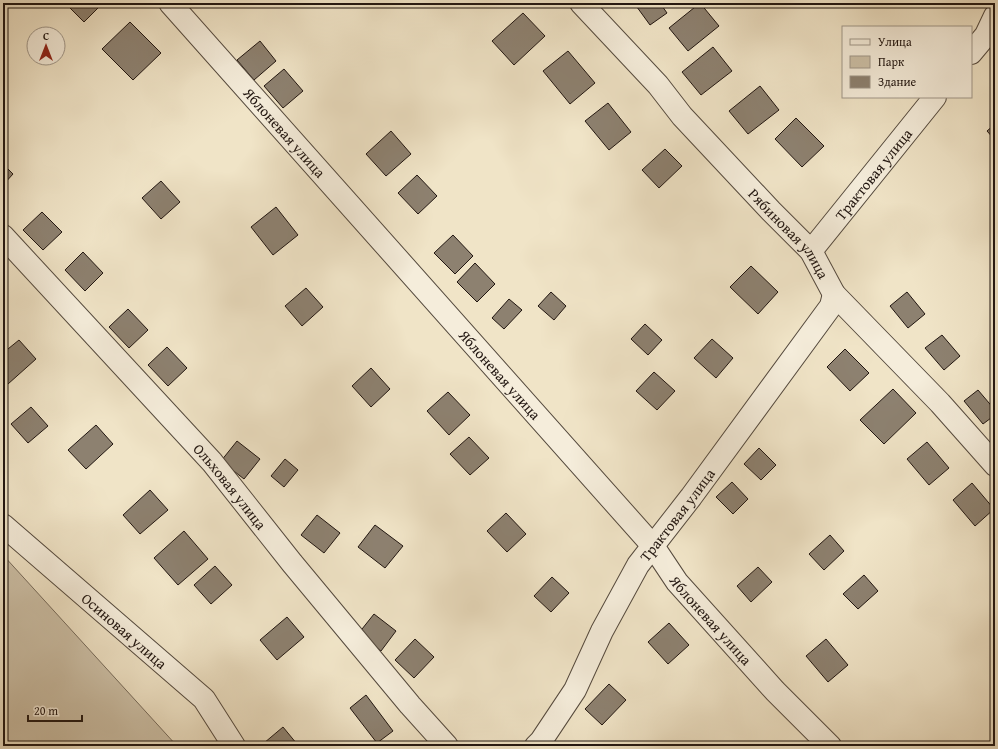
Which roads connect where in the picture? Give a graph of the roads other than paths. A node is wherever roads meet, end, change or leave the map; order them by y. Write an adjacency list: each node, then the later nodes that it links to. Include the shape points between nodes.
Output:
1 (170, 3): 11 (street, Яблоневая улица)
2 (581, 3): 7 (street, Рябиновая улица, via 658,85 682,116)
3 (995, 16): 4 (street, via 986,35)
4 (972, 52)
5 (934, 98): 7 (street, Трактовая улица)
6 (3, 236): 13 (street, Ольховая улица, via 212,462 292,563)
7 (811, 251): 8 (street, Рябиновая улица)
8 (834, 294): 9 (street, Рябиновая улица, via 940,403); 11 (street, Трактовая улица, via 831,306)
9 (995, 465)
10 (3, 524): 12 (street, Осиновая улица, via 204,700)
11 (652, 546): 14 (street, Трактовая улица, via 638,565 602,631 575,690); 15 (street, Яблоневая улица, via 677,582 775,691)
12 (234, 746)
13 (447, 746)
14 (536, 746)
15 (830, 746)

